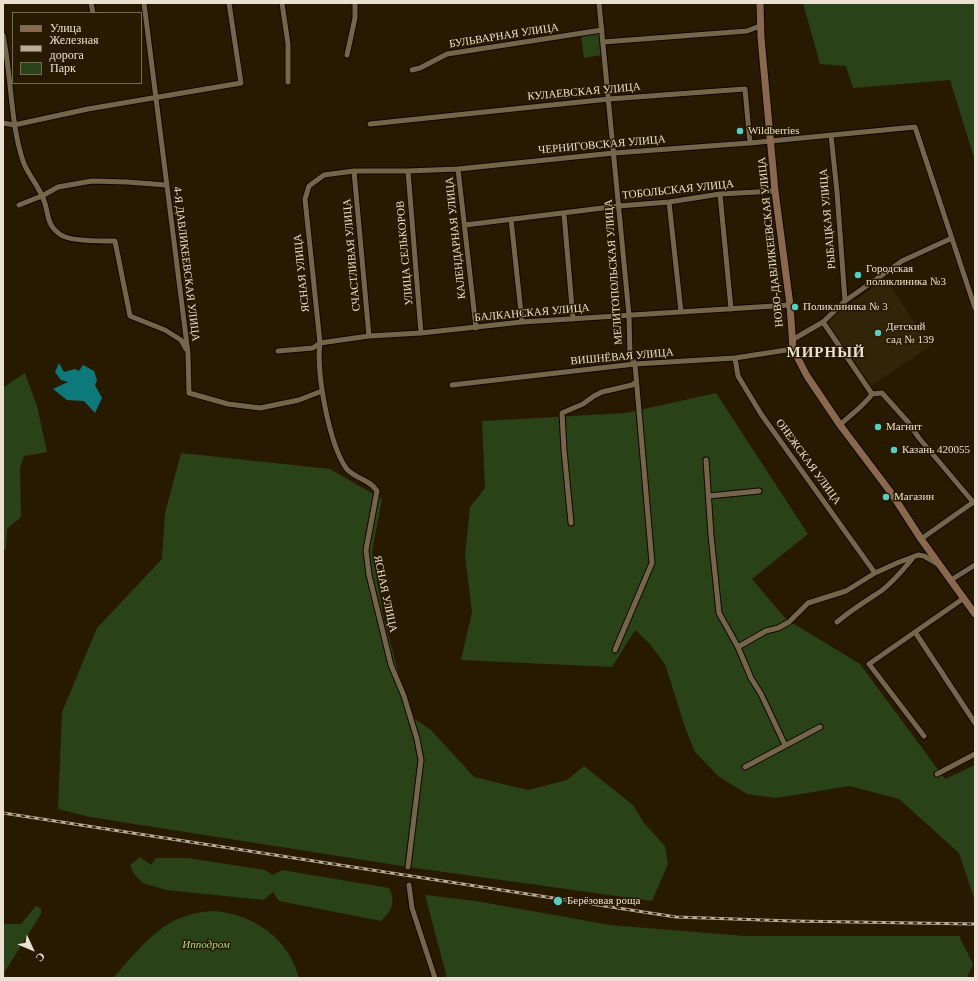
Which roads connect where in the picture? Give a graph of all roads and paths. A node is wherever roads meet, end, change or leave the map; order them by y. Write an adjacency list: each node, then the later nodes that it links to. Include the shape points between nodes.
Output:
1 (144, 3): 14 (street, 4-Я ДАВЛИКЕЕВСКАЯ УЛИЦА)
2 (229, 3): 14 (street, via 241,83)
3 (282, 3): 13 (street, via 288,44)
4 (355, 3): 11 (street, via 355,18)
5 (599, 3): 8 (street, МЕЛИТОПОЛЬСКАЯ УЛИЦА)
6 (760, 3): 7 (street, НОВО-ДАВЛИКЕЕВСКАЯ УЛИЦА)
7 (760, 26): 10 (street, via 747,31); 20 (street, НОВО-ДАВЛИКЕЕВСКАЯ УЛИЦА)
8 (602, 30): 10 (street, МЕЛИТОПОЛЬСКАЯ УЛИЦА); 12 (street, БУЛЬВАРНАЯ УЛИЦА, via 447,54)
9 (3, 35): 18 (street)
10 (603, 42): 15 (street, МЕЛИТОПОЛЬСКАЯ УЛИЦА)
11 (347, 55)
12 (412, 70)
13 (288, 82)
14 (155, 97): 18 (street); 26 (street, 4-Я ДАВЛИКЕЕВСКАЯ УЛИЦА)
15 (610, 99): 17 (street, КУЛАЕВСКАЯ УЛИЦА); 21 (street, КУЛАЕВСКАЯ УЛИЦА, via 745,89); 22 (street, МЕЛИТОПОЛЬСКАЯ УЛИЦА)
16 (3, 123): 18 (street)
17 (370, 124)
18 (14, 125): 29 (street, via 23,162)
19 (831, 135): 20 (street, ЧЕРНИГОВСКАЯ УЛИЦА); 37 (street, ЧЕРНИГОВСКАЯ УЛИЦА, via 915,127); 38 (street, РЫБАЦКАЯ УЛИЦА)
20 (771, 141): 21 (street, ЧЕРНИГОВСКАЯ УЛИЦА); 27 (street, НОВО-ДАВЛИКЕЕВСКАЯ УЛИЦА)
21 (750, 143): 22 (street, ЧЕРНИГОВСКАЯ УЛИЦА)
22 (614, 153): 23 (street, ЧЕРНИГОВСКАЯ УЛИЦА); 33 (street, МЕЛИТОПОЛЬСКАЯ УЛИЦА)
23 (458, 169): 25 (street, ЧЕРНИГОВСКАЯ УЛИЦА); 36 (street, КАЛЕНДАРНАЯ УЛИЦА)
24 (354, 171): 25 (street, ЧЕРНИГОВСКАЯ УЛИЦА); 30 (street, ЧЕРНИГОВСКАЯ УЛИЦА, via 324,175 309,186); 49 (street, СЧАСТЛИВАЯ УЛИЦА)
25 (408, 171): 48 (street, УЛИЦА СЕЛЬКОРОВ)
26 (166, 185): 29 (street, via 92,181 58,187); 54 (street, 4-Я ДАВЛИКЕЕВСКАЯ УЛИЦА)
27 (775, 191): 28 (street, ТОБОЛЬСКАЯ УЛИЦА); 39 (street, НОВО-ДАВЛИКЕЕВСКАЯ УЛИЦА)
28 (720, 194): 31 (street, ТОБОЛЬСКАЯ УЛИЦА); 41 (street)
29 (42, 196): 32 (street); 54 (street, via 47,218 60,234 83,240 115,241 130,316 165,330 181,340)
30 (305, 199): 51 (street, ЯСНАЯ УЛИЦА)
31 (669, 202): 33 (street, ТОБОЛЬСКАЯ УЛИЦА); 42 (street)
32 (19, 205)
33 (619, 206): 34 (street, ТОБОЛЬСКАЯ УЛИЦА); 43 (street, МЕЛИТОПОЛЬСКАЯ УЛИЦА)
34 (564, 214): 35 (street, ТОБОЛЬСКАЯ УЛИЦА); 44 (street)
35 (511, 219): 36 (street, ТОБОЛЬСКАЯ УЛИЦА); 45 (street)
36 (465, 225): 47 (street, КАЛЕНДАРНАЯ УЛИЦА)
37 (952, 238): 38 (street, via 902,261); 40 (street)
38 (845, 301): 46 (street)
39 (790, 305): 41 (street, БАЛКАНСКАЯ УЛИЦА); 50 (street, НОВО-ДАВЛИКЕЕВСКАЯ УЛИЦА)
40 (975, 308)
41 (731, 309): 42 (street, БАЛКАНСКАЯ УЛИЦА)
42 (681, 312): 43 (street, БАЛКАНСКАЯ УЛИЦА)
43 (629, 315): 44 (street, БАЛКАНСКАЯ УЛИЦА); 56 (street, МЕЛИТОПОЛЬСКАЯ УЛИЦА, via 630,356)
44 (573, 319): 45 (street, БАЛКАНСКАЯ УЛИЦА)
45 (522, 322): 47 (street, БАЛКАНСКАЯ УЛИЦА)
46 (823, 322): 50 (street); 60 (street)
47 (476, 328): 48 (street, БАЛКАНСКАЯ УЛИЦА)
48 (421, 333): 49 (street, БАЛКАНСКАЯ УЛИЦА)
49 (369, 336): 51 (street, БАЛКАНСКАЯ УЛИЦА)
50 (792, 340): 52 (street, НОВО-ДАВЛИКЕЕВСКАЯ УЛИЦА)
51 (320, 343): 53 (street, БАЛКАНСКАЯ УЛИЦА, via 313,348); 59 (street, ЯСНАЯ УЛИЦА, via 318,354)
52 (793, 349): 55 (street, ВИШНЁВАЯ УЛИЦА); 61 (street, НОВО-ДАВЛИКЕЕВСКАЯ УЛИЦА, via 807,376)
53 (278, 351)
54 (188, 353): 59 (street, 4-Я ДАВЛИКЕЕВСКАЯ УЛИЦА, via 189,393 228,404 260,408 299,400)
55 (735, 358): 56 (street, ВИШНЁВАЯ УЛИЦА); 71 (street, ОНЕЖСКАЯ УЛИЦА, via 738,376 761,414)
56 (635, 364): 57 (street, МЕЛИТОПОЛЬСКАЯ УЛИЦА); 58 (street, ВИШНЁВАЯ УЛИЦА)
57 (636, 382): 66 (street, via 602,392 562,413); 78 (street, МЕЛИТОПОЛЬСКАЯ УЛИЦА, via 652,563)
58 (452, 385)
59 (322, 391): 86 (street, ЯСНАЯ УЛИЦА, via 338,454 347,470 374,485 377,491 366,550 369,575 391,665 404,696 421,760)
60 (872, 394): 61 (street); 65 (street, via 882,393)
61 (840, 425): 67 (street, НОВО-ДАВЛИКЕЕВСКАЯ УЛИЦА, via 892,494)
62 (706, 460): 64 (street)
63 (759, 491): 64 (street)
64 (709, 496): 77 (street, via 719,613)
65 (974, 502): 67 (street)
66 (571, 523)
67 (923, 541): 68 (street, via 922,551); 70 (street, НОВО-ДАВЛИКЕЕВСКАЯ УЛИЦА)
68 (915, 557): 70 (street, via 930,559); 71 (street); 75 (street, via 894,580)
69 (975, 565): 72 (street)
70 (940, 566): 72 (street, НОВО-ДАВЛИКЕЕВСКАЯ УЛИЦА)
71 (875, 573): 77 (street, via 846,591 808,604 789,622)
72 (951, 580): 73 (street, НОВО-ДАВЛИКЕЕВСКАЯ УЛИЦА)
73 (964, 598): 74 (street, НОВО-ДАВЛИКЕЕВСКАЯ УЛИЦА); 76 (street)
74 (975, 614)
75 (837, 622)
76 (915, 632): 79 (street); 81 (street, via 869,664)
77 (738, 646): 82 (street)
78 (615, 650)
79 (975, 723)
80 (820, 727): 82 (street)
81 (924, 736)
82 (785, 745): 84 (street)
83 (975, 754): 85 (street)
84 (745, 767)
85 (937, 774)
86 (408, 867)
87 (409, 885): 88 (street, via 412,908)
88 (435, 978)

